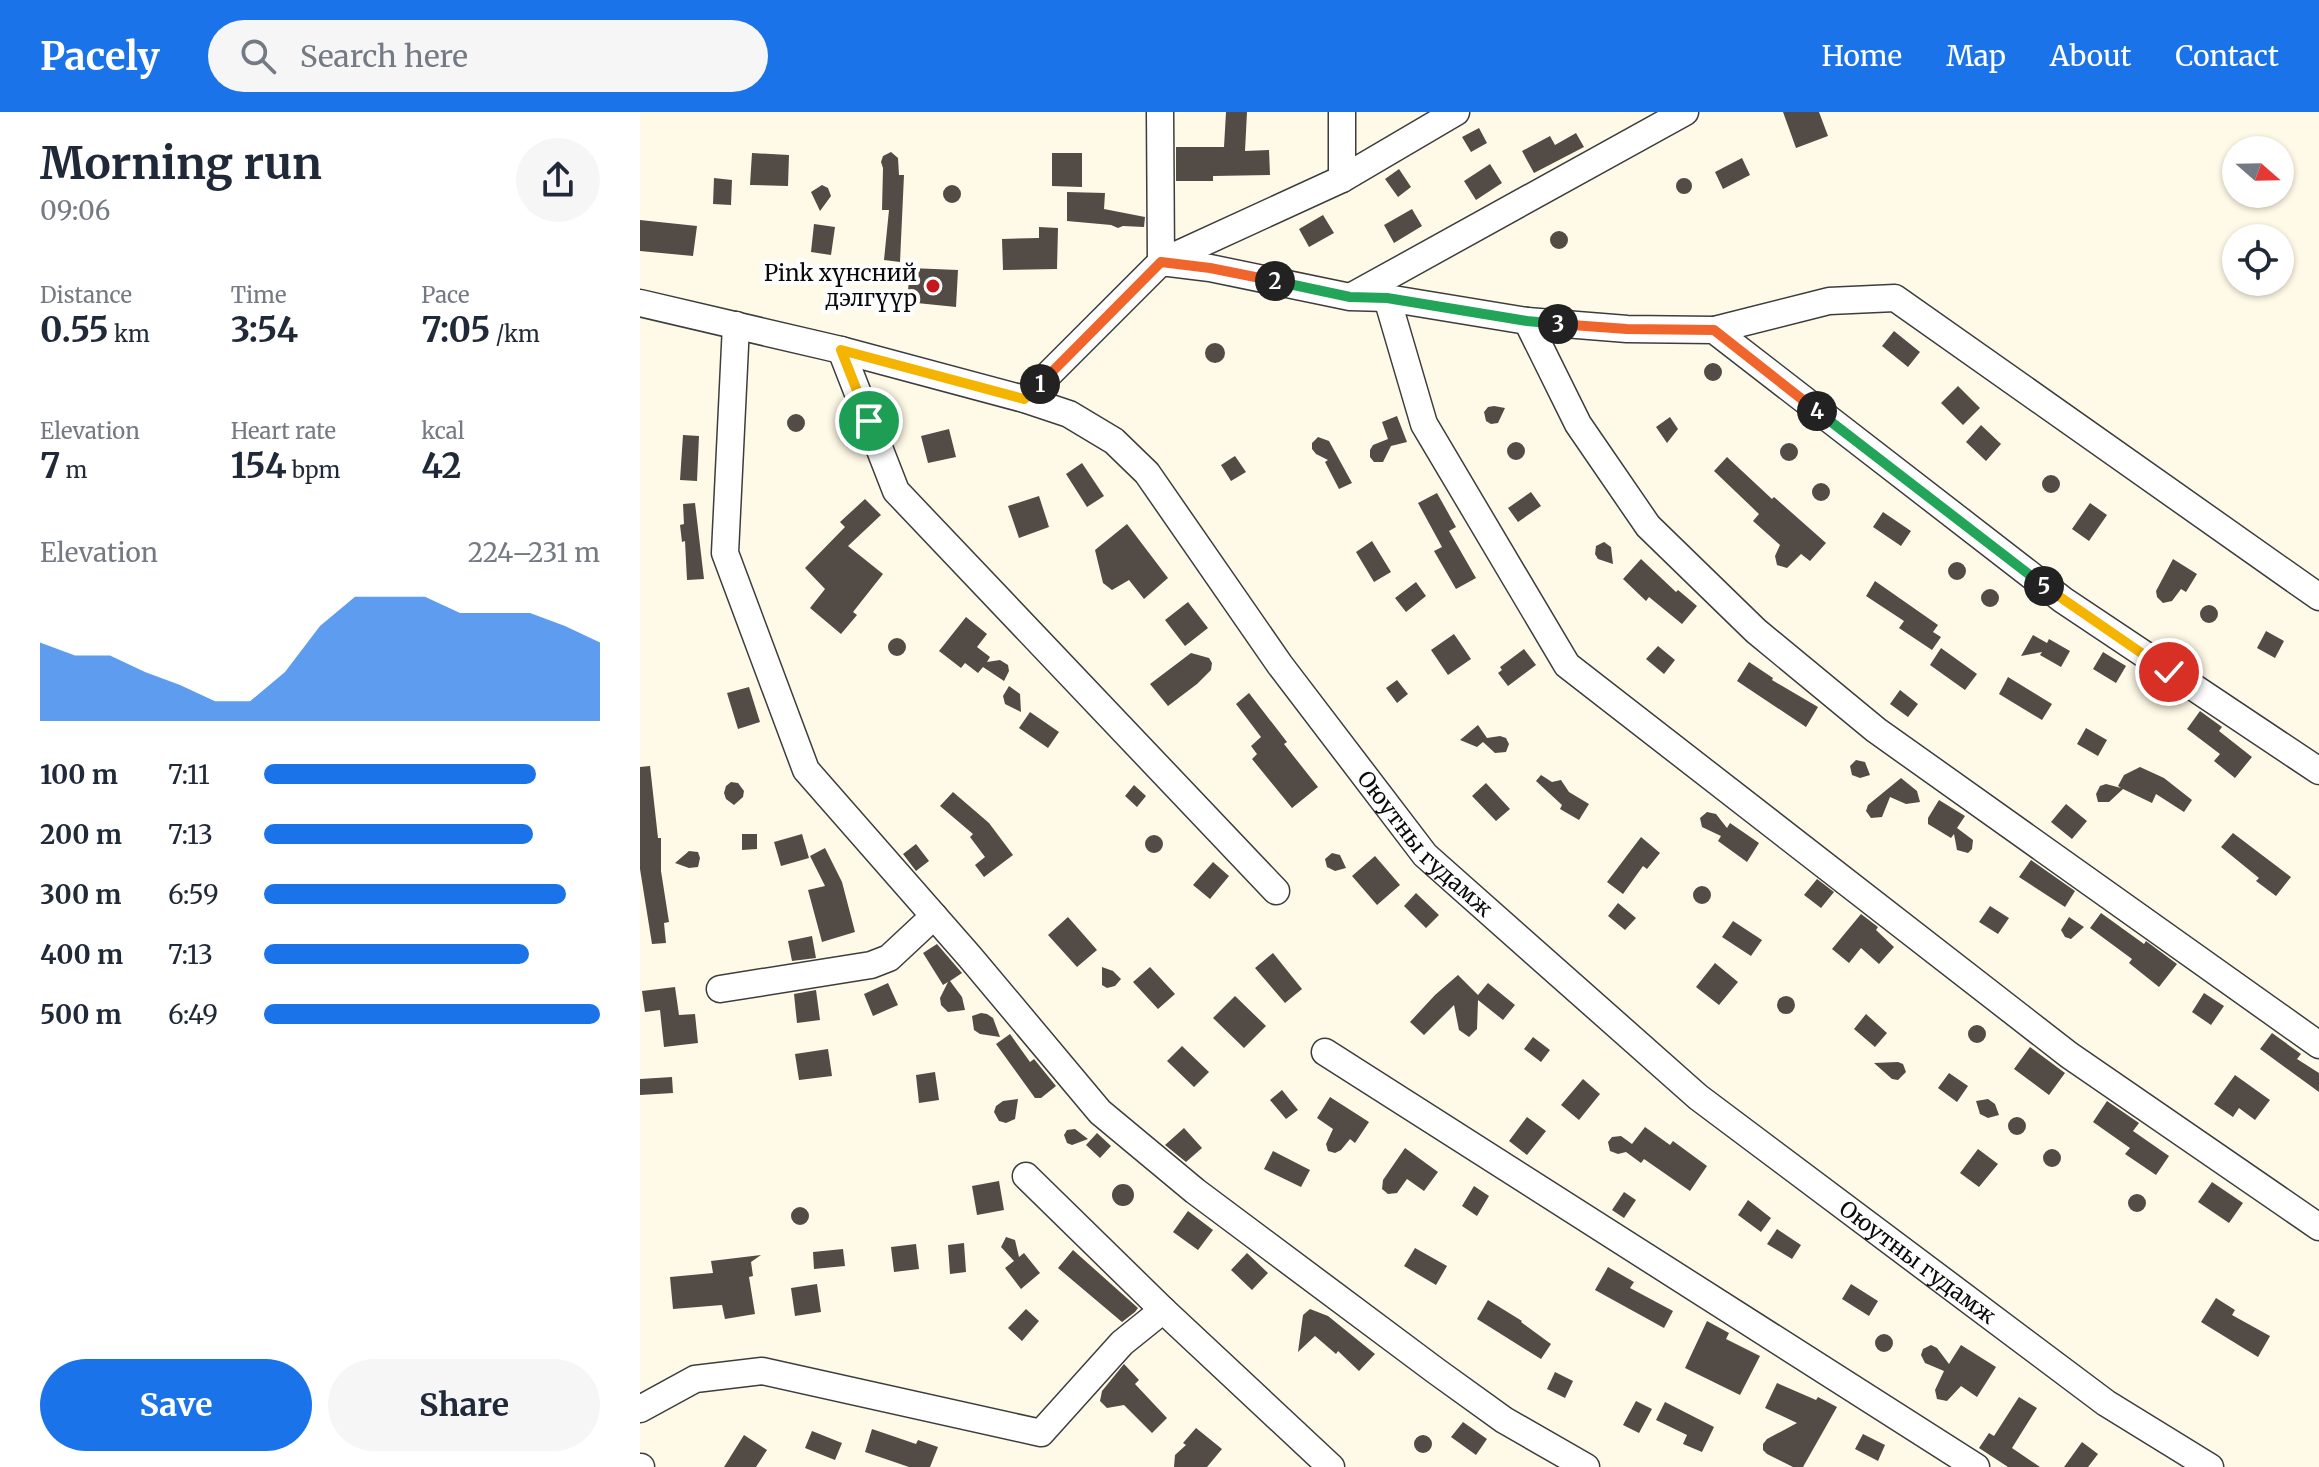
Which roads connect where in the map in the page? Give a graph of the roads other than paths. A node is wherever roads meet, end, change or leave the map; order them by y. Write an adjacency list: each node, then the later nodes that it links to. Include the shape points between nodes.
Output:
1 (1160, 112): 6 (street)
2 (1342, 112): 5 (street)
3 (1456, 112): 5 (street)
4 (1685, 112): 7 (street)
5 (1342, 179): 6 (street)
6 (1161, 262): 7 (street); 14 (street)
7 (1350, 297): 8 (street)
8 (1387, 298): 10 (street); 23 (street, via 1424,424 1567,665 2069,1055)
9 (640, 303): 11 (street, Оюутны гудамж)
10 (1527, 321): 12 (street); 20 (street, via 1578,424 1648,526 1756,631 1876,730)
11 (736, 325): 13 (street, Оюутны гудамж); 18 (street, via 725,553 806,770)
12 (1714, 330): 15 (street, via 1829,301 1895,298); 16 (street, via 2063,600)
13 (841, 350): 14 (street, Оюутны гудамж); 17 (street, via 896,491)
14 (1024, 399): 26 (street, Оюутны гудамж, via 1069,414 1114,441 1147,473 1280,665 1425,855 1698,1097 2106,1403)
15 (2319, 597)
16 (2319, 771)
17 (1276, 891)
18 (934, 916): 19 (street, via 889,958 871,965); 28 (street, via 1100,1112 1195,1191 1436,1371 1504,1420)
19 (720, 989)
20 (2319, 1045)
21 (1325, 1052): 29 (street)
22 (1026, 1176): 24 (street)
23 (2319, 1227)
24 (1163, 1310): 25 (street, via 1122,1343 1041,1433 762,1371 695,1379); 27 (street)
25 (640, 1409)
26 (2207, 1466)
27 (1331, 1467)
28 (1586, 1467)
29 (1976, 1467)

